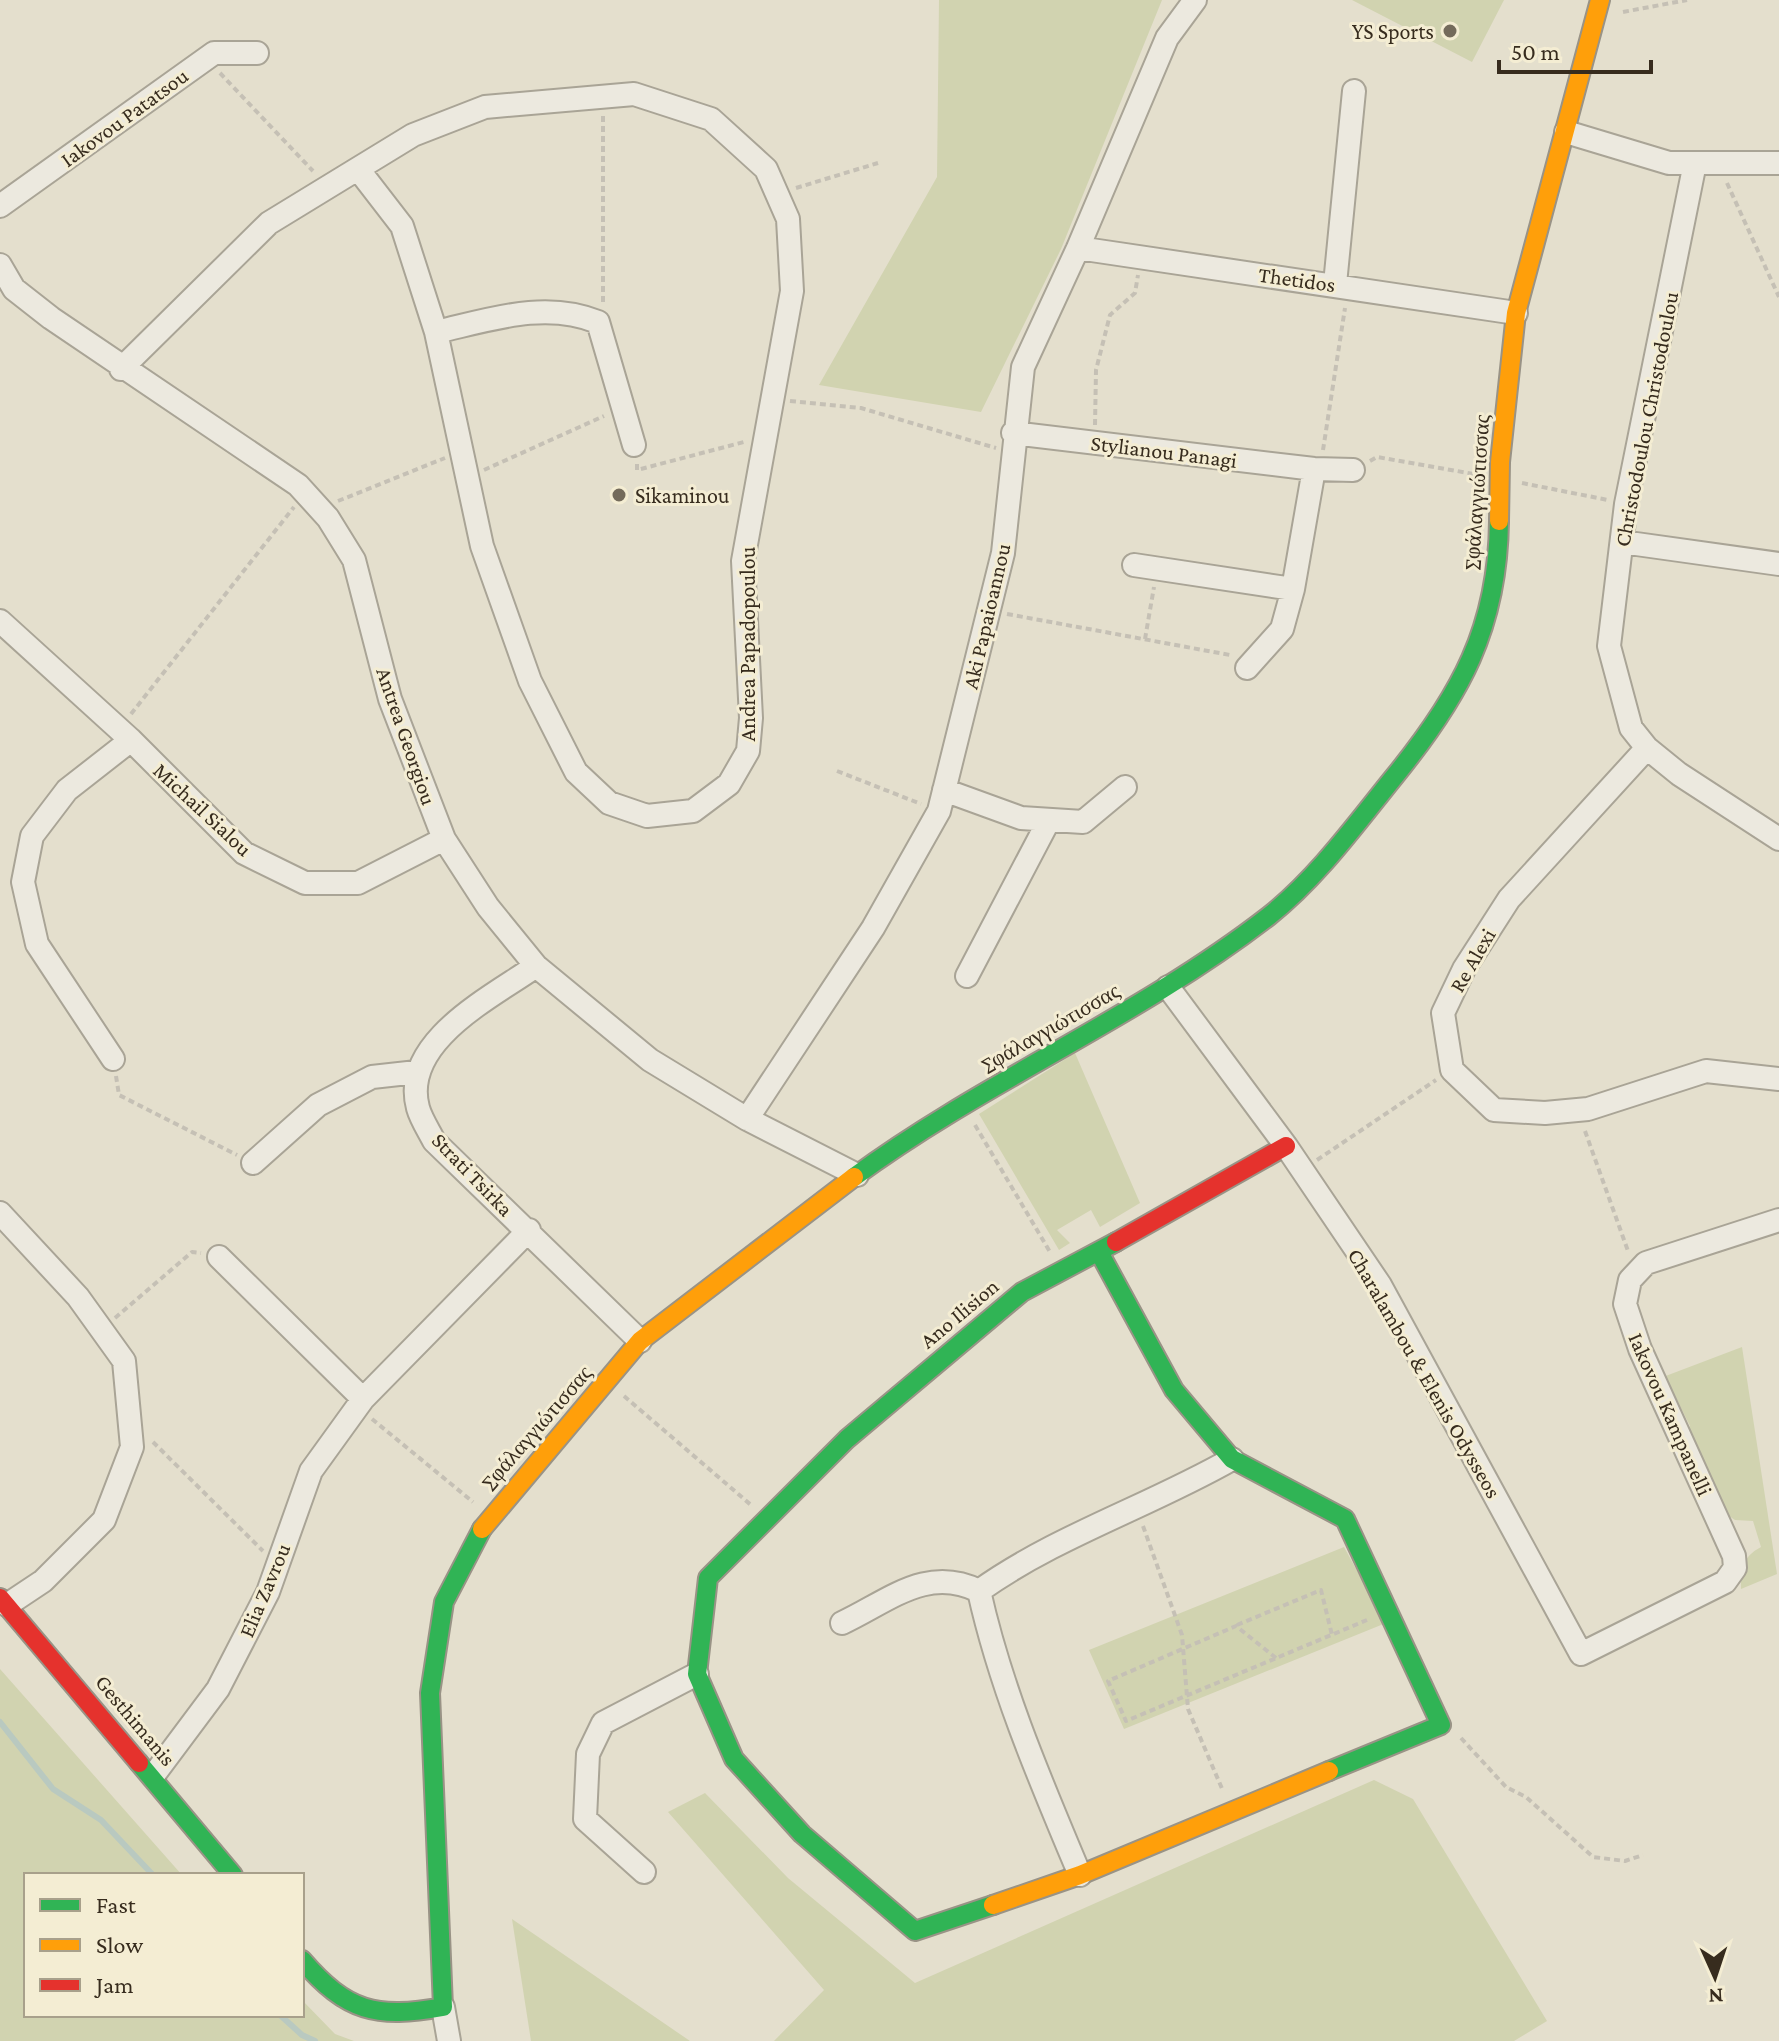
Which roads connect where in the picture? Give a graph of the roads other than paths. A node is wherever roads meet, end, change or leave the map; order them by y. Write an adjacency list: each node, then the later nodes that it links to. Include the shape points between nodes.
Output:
1 (1195, 0): 10 (street, Aki Papaioannou, via 1167,38)
2 (1598, 9): 5 (street, Σφάλαγγιώτισσας)
3 (257, 53): 9 (street, Iakovou Patatsou, via 214,53)
4 (1354, 91): 12 (street)
5 (1566, 132): 6 (street, via 1669,163); 13 (street, Σφάλαγγιώτισσας)
6 (1707, 163): 7 (street); 20 (street, Christodoulou Christodoulou, via 1626,504)
7 (1779, 163)
8 (358, 169): 14 (street, Andrea Papadopoulou, via 402,226); 14 (street, Andrea Papadopoulou, via 413,135 485,107 634,94 711,119 766,169 788,219 792,291 743,561 748,751 729,784 693,811 647,816 609,803 576,772 530,681 482,546); 15 (street, Andrea Papadopoulou, via 269,223)
9 (0, 206)
10 (1078, 248): 12 (street, Thetidos); 16 (street, Aki Papaioannou, via 1023,367)
11 (0, 265): 15 (street, Antrea Georgiou, via 14,289)
12 (1341, 285): 13 (street, Thetidos)
13 (1516, 313): 35 (street, Σφάλαγγιώτισσας, via 1500,478 1499,563 1475,657 1439,722 1340,844 1271,914)
14 (436, 332): 17 (street, via 531,311 581,315 598,322)
15 (121, 369): 31 (street, Antrea Georgiou, via 312,501 354,560 390,699)
16 (1012, 443): 18 (street, Stylianou Panagi, via 1095,443); 29 (street, Aki Papaioannou, via 1003,553)
17 (634, 445)
18 (1317, 469): 19 (street, Stylianou Panagi); 23 (street)
19 (1353, 470)
20 (1622, 542): 21 (street); 27 (street, Christodoulou Christodoulou, via 1609,646 1631,728)
21 (1779, 564)
22 (1134, 565): 23 (street)
23 (1293, 589): 25 (street, via 1282,629)
24 (0, 621): 26 (street, Michail Sialou)
25 (1251, 664)
26 (125, 734): 31 (street, Michail Sialou, via 244,853 305,883 358,883); 36 (street, via 67,790 32,836 23,882 37,944)
27 (1647, 748): 32 (street, Christodoulou Christodoulou); 38 (street, Re Alexi, via 1509,899 1464,969 1443,1013 1452,1070 1494,1110 1545,1113 1578,1110 1706,1071)
28 (1125, 787): 30 (street, via 1083,822)
29 (942, 801): 30 (street); 39 (street, Aki Papaioannou, via 873,928)
30 (1049, 820): 34 (street)
31 (444, 839): 33 (street, Antrea Georgiou, via 488,907)
32 (1779, 839)
33 (536, 966): 37 (street, via 443,1030); 39 (street, Antrea Georgiou, via 650,1060)
34 (967, 976)
35 (1168, 987): 40 (street, Charalambou & Elenis Odysseos); 42 (street, Σφάλαγγιώτισσας, via 963,1105)
36 (113, 1059)
37 (417, 1072): 41 (street, via 372,1077 318,1105); 45 (street, Strati Tsirka, via 418,1107 434,1141)
38 (1779, 1079)
39 (747, 1119): 42 (street, Antrea Georgiou)
40 (1286, 1146): 46 (street, Ano Ilision); 51 (street, Charalambou & Elenis Odysseos, via 1380,1285 1581,1654 1725,1582)
41 (253, 1163)
42 (857, 1175): 48 (street, Σφάλαγγιώτισσας)
43 (0, 1213): 53 (street, via 78,1297 124,1361 132,1447 104,1520 43,1581)
44 (1779, 1220): 51 (street, Iakovou Kampanelli, via 1646,1263 1630,1280 1625,1304)
45 (529, 1230): 48 (street, Strati Tsirka); 49 (street, Elia Zavrou)
46 (1099, 1252): 50 (street, via 1174,1390); 55 (street, Ano Ilision, via 1022,1292 847,1439 708,1578)
47 (219, 1257): 49 (street)
48 (640, 1341): 61 (street, Σφάλαγγιώτισσας, via 490,1516 444,1602 430,1693)
49 (360, 1403): 56 (street, Elia Zavrou, via 311,1471 268,1592 218,1689)
50 (1232, 1459): 52 (street, via 1014,1566); 59 (street, via 1345,1519 1441,1725)
51 (1735, 1562)
52 (979, 1591): 54 (street, via 960,1581 929,1581); 59 (street, via 1016,1720)
53 (3, 1602): 56 (street, Gesthimanis)
54 (842, 1623)
55 (697, 1674): 57 (street, via 603,1723 588,1754 585,1819); 59 (street, via 734,1759 802,1834 915,1931)
56 (153, 1776): 58 (street, Gesthimanis)
57 (644, 1872)
58 (231, 1873)
59 (1080, 1875)
60 (304, 1962): 61 (street, via 345,2001 373,2012 399,2016)
61 (443, 2007): 62 (street)
62 (449, 2041)

